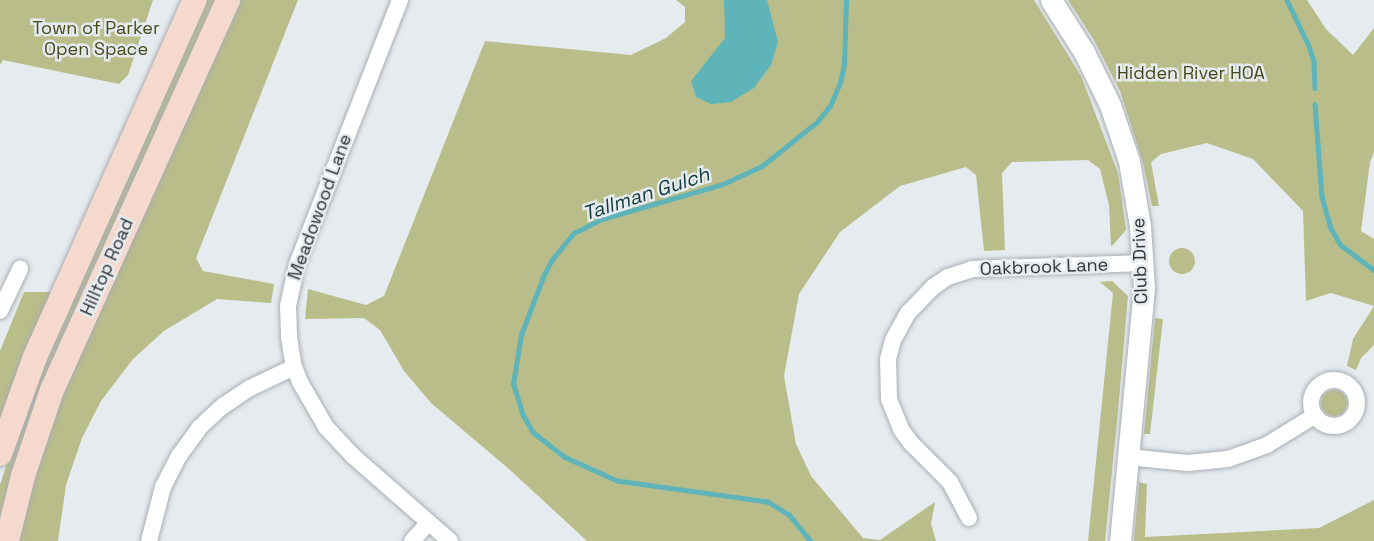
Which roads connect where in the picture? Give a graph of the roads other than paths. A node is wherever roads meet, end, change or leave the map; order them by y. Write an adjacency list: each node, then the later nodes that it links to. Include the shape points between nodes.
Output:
1 (195, 0): 10 (main road, Hilltop Road, via 35,357)
2 (228, 0): 14 (main road, Hilltop Road, via 52,390 22,476)
3 (400, 0): 8 (street, Meadowood Lane, via 297,264 288,306)
4 (1051, 0): 5 (street, Club Drive, via 1094,70 1116,122 1133,177)
5 (1144, 263): 11 (street, Club Drive, via 1143,312); 12 (street, Oakbrook Lane, via 972,269 933,287 908,313 888,359 889,399 901,429 950,482)
6 (20, 268): 7 (street)
7 (0, 311)
8 (294, 367): 13 (street, Meadowood Lane, via 312,405 335,438); 15 (street, via 250,388 199,428 178,456 163,487)
9 (1314, 416): 11 (street, via 1267,445 1228,459 1188,463)
10 (0, 454)
11 (1128, 458): 18 (street, Club Drive)
12 (969, 519)
13 (429, 522): 16 (street); 17 (street, Meadowood Lane)
14 (7, 541)
15 (149, 541)
16 (412, 541)
17 (450, 541)
18 (1120, 541)

